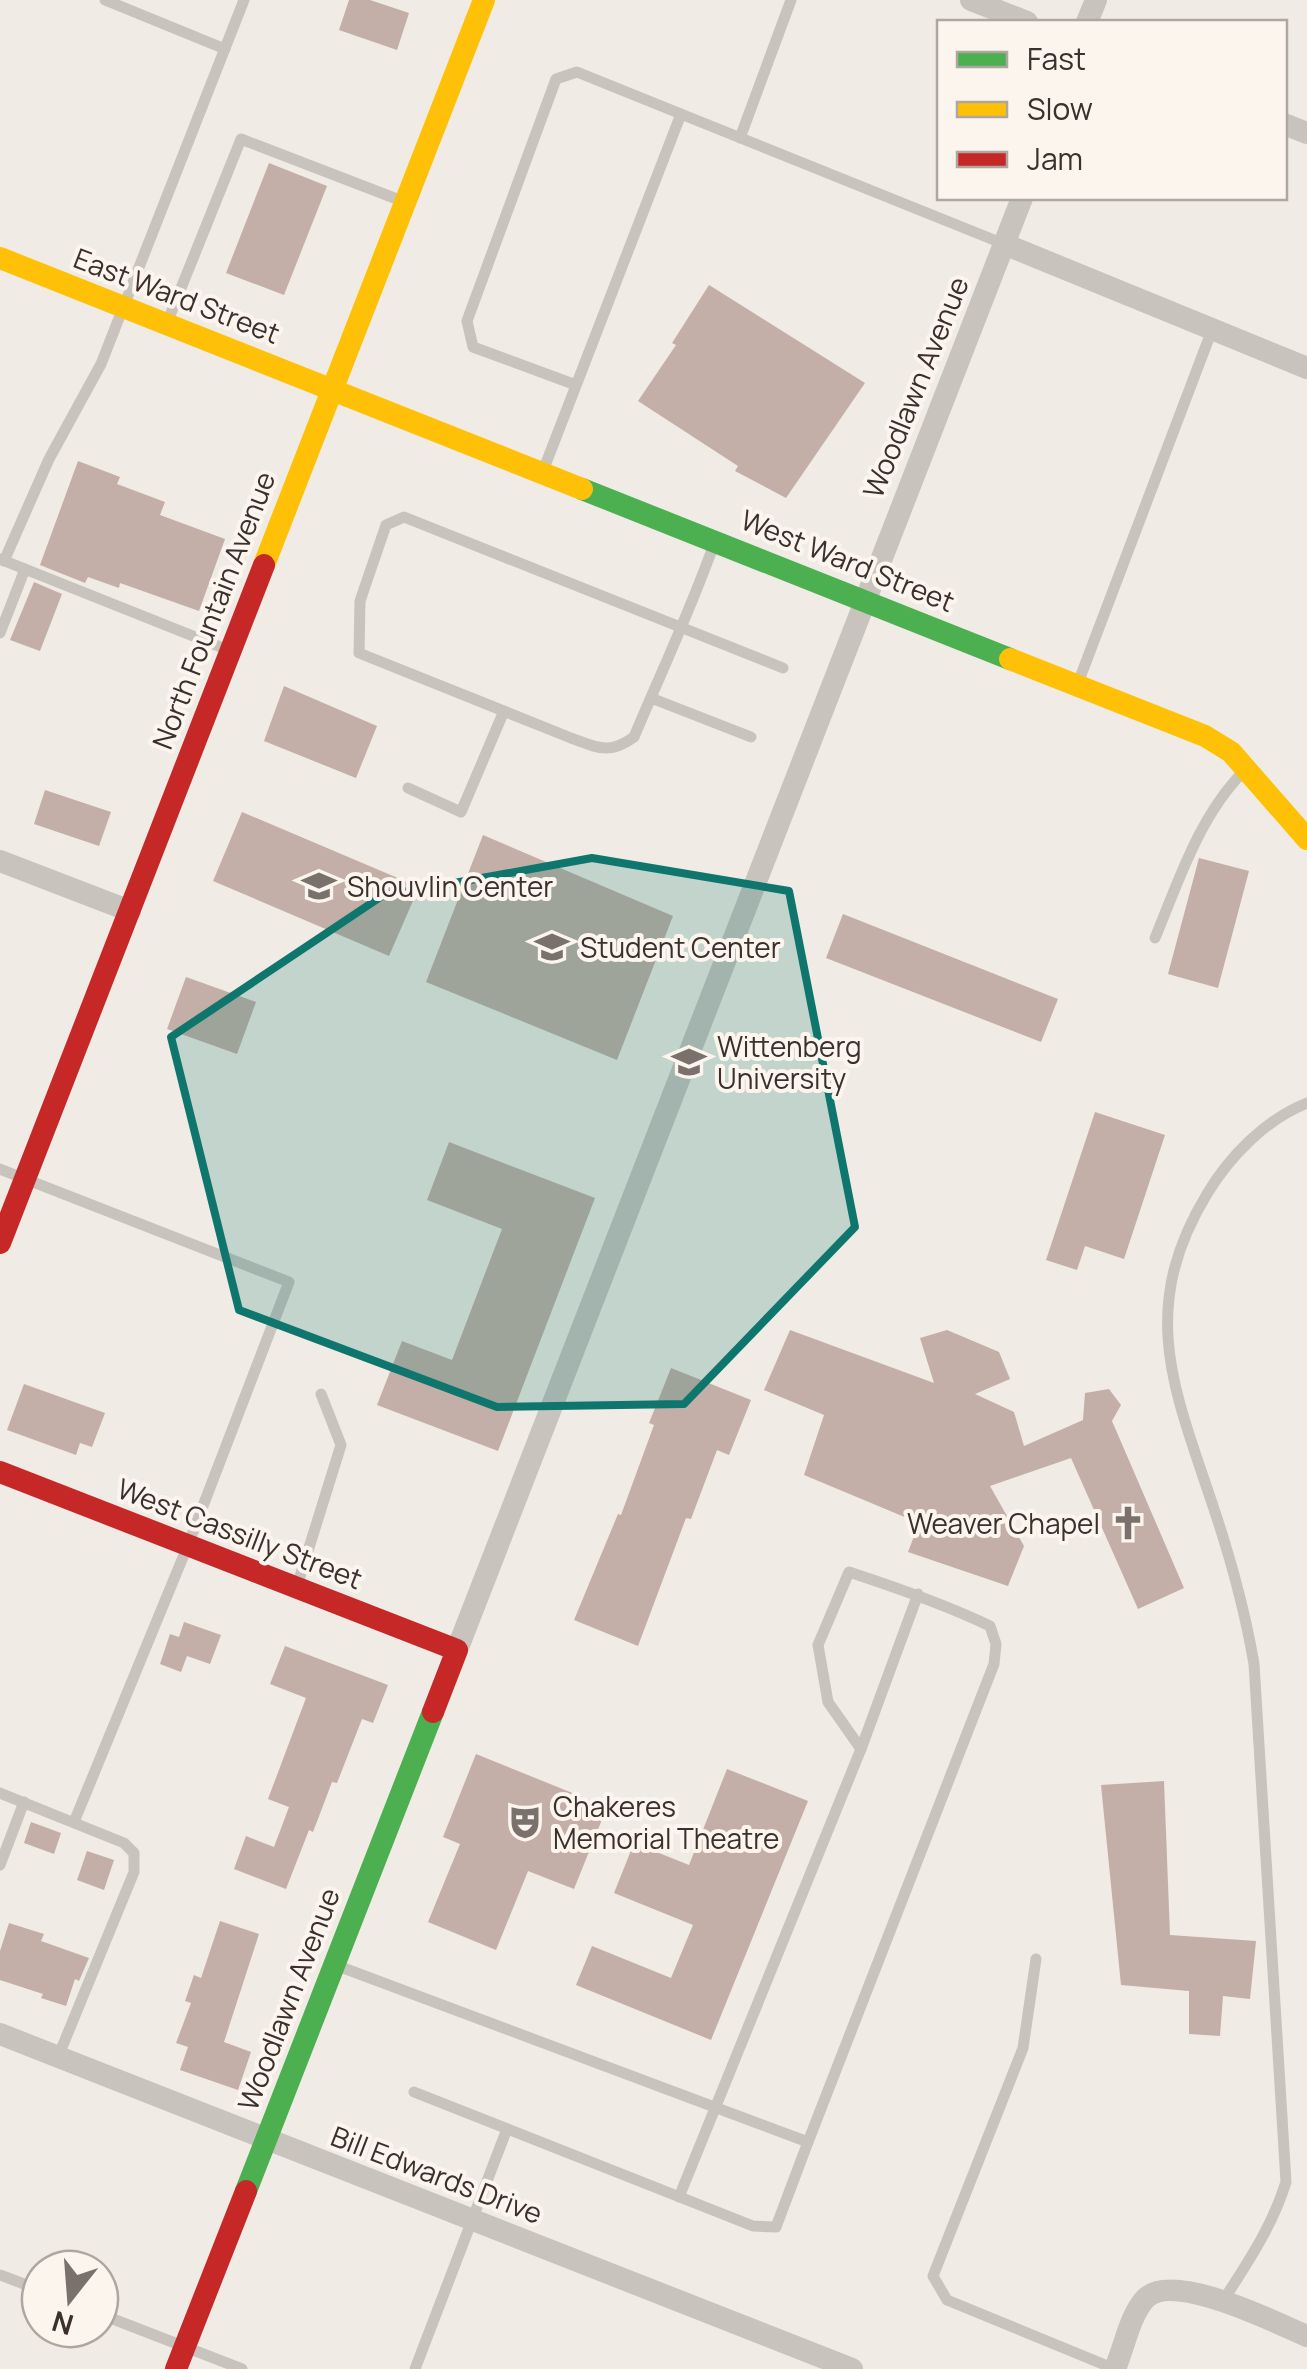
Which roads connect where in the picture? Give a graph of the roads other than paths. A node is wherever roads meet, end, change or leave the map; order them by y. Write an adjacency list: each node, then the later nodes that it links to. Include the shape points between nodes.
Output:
1 (105, 0): 7 (lane)
2 (244, 0): 7 (lane)
3 (484, 0): 11 (street, North Fountain Avenue)
4 (790, 0): 9 (lane)
5 (971, 0): 6 (street)
6 (1023, 20)
7 (225, 49): 14 (lane)
8 (681, 114): 9 (lane); 18 (lane); 18 (lane, via 577,72 556,79 467,321 474,346)
9 (740, 138): 12 (lane)
10 (1021, 200): 12 (street, Woodlawn Avenue)
11 (406, 203): 15 (lane, via 240,139); 19 (street, North Fountain Avenue)
12 (1004, 244): 16 (street); 24 (street, Woodlawn Avenue)
13 (0, 258): 14 (street, East Ward Street)
14 (124, 307): 15 (street, East Ward Street); 22 (lane)
15 (167, 324): 19 (street, East Ward Street)
16 (1212, 330): 17 (street); 29 (lane)
17 (1307, 368)
18 (576, 385): 20 (lane)
19 (332, 388): 20 (street, West Ward Street); 27 (street, North Fountain Avenue)
20 (543, 471): 21 (street, West Ward Street)
21 (715, 540): 24 (street, West Ward Street); 25 (lane)
22 (2, 560): 23 (lane)
23 (25, 569): 26 (lane); 27 (lane)
24 (864, 599): 29 (street, West Ward Street); 48 (street, Woodlawn Avenue)
25 (681, 626): 28 (lane); 30 (lane); 31 (lane, via 404,517 386,525 360,601 360,652)
26 (0, 633)
27 (229, 650): 37 (street, North Fountain Avenue)
28 (783, 668)
29 (1078, 684): 33 (street, West Ward Street, via 1205,736)
30 (650, 698): 31 (lane, via 634,737 619,748 602,749); 32 (lane)
31 (504, 711): 34 (lane, via 460,812)
32 (751, 737)
33 (1246, 769): 35 (street, West Ward Street); 38 (lane, via 1208,817)
34 (408, 788)
35 (1307, 839)
36 (0, 861): 37 (street)
37 (130, 912): 41 (street, North Fountain Avenue)
38 (1155, 938)
39 (1307, 1103): 65 (lane, via 1272,1123 1216,1179 1196,1212 1168,1290 1170,1367 1244,1605 1254,1664 1286,2182 1276,2214)
40 (0, 1169): 41 (lane)
41 (25, 1179): 42 (street, North Fountain Avenue); 45 (lane, via 289,1282)
42 (0, 1243)
43 (321, 1394): 46 (lane, via 341,1445)
44 (0, 1472): 45 (street, West Cassilly Street)
45 (188, 1545): 46 (street, West Cassilly Street); 52 (lane)
46 (296, 1588): 48 (street, West Cassilly Street)
47 (918, 1594): 49 (lane); 49 (lane, via 849,1572 818,1645 828,1702); 62 (lane, via 990,1626 994,1664)
48 (457, 1650): 55 (street, Woodlawn Avenue)
49 (861, 1749): 59 (lane)
50 (0, 1793): 51 (lane)
51 (24, 1802): 52 (lane); 53 (lane)
52 (74, 1822): 57 (lane, via 124,1844 136,1864)
53 (0, 1865)
54 (1036, 1959): 72 (lane, via 1022,2048 933,2276 948,2300)
55 (334, 1965): 59 (lane); 61 (street, Woodlawn Avenue)
56 (0, 2034): 57 (street, Bill Edwards Drive)
57 (58, 2057): 61 (street, Bill Edwards Drive)
58 (414, 2092): 60 (lane)
59 (716, 2108): 62 (lane); 63 (lane)
60 (508, 2129): 63 (lane); 64 (lane)
61 (265, 2139): 64 (street, Bill Edwards Drive); 68 (street, Woodlawn Avenue)
62 (808, 2142): 63 (lane, via 776,2226 753,2226)
63 (679, 2196)
64 (472, 2220): 70 (lane); 71 (street, Bill Edwards Drive)
65 (1223, 2301): 67 (street); 72 (street, via 1189,2292 1148,2296)
66 (120, 2325): 68 (lane)
67 (1307, 2336)
68 (180, 2358): 69 (lane)
69 (242, 2369)
70 (415, 2369)
71 (852, 2369)
72 (1115, 2369)

